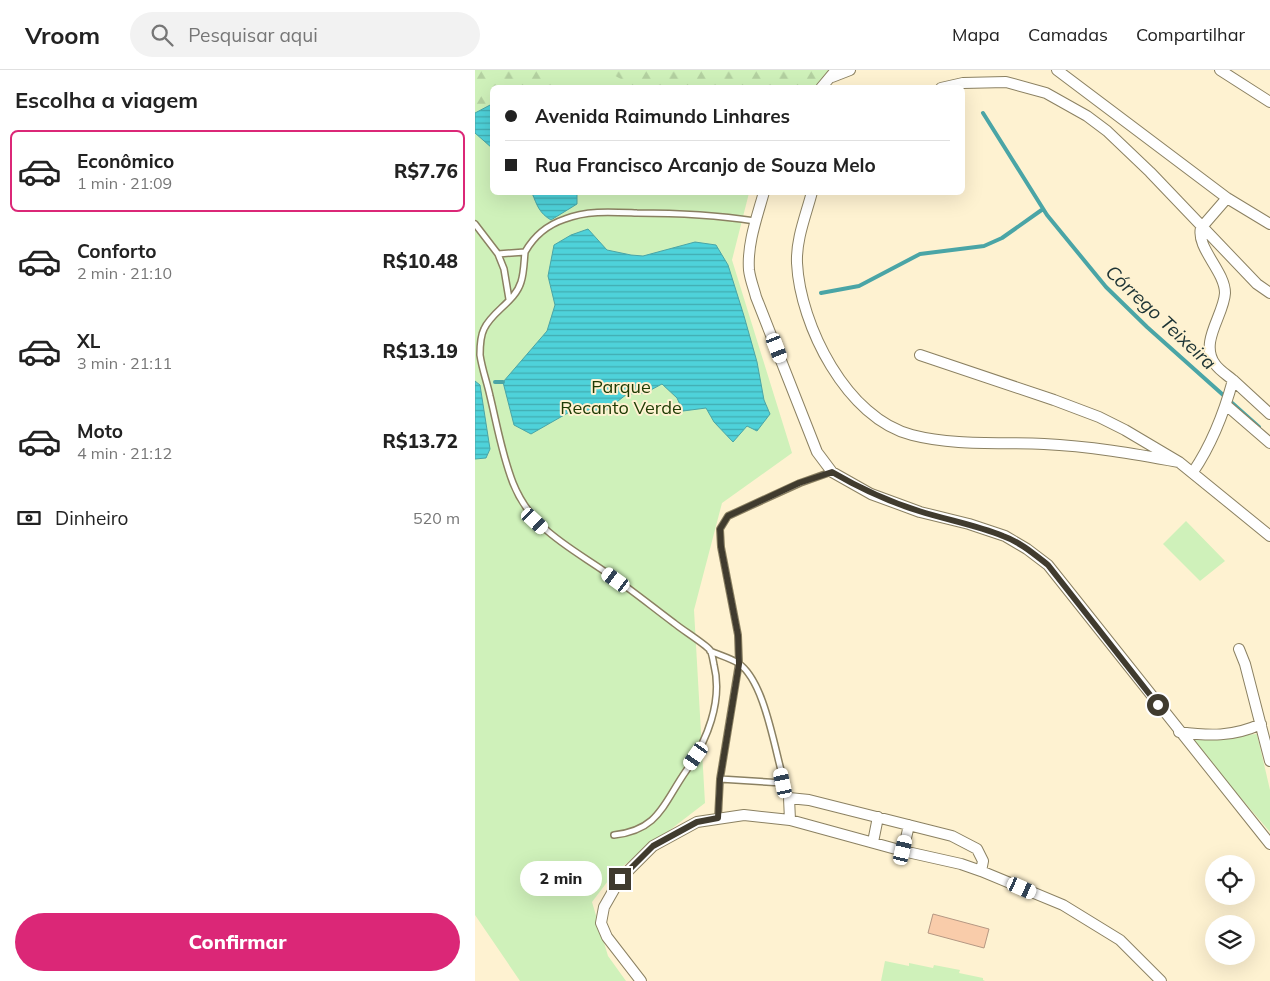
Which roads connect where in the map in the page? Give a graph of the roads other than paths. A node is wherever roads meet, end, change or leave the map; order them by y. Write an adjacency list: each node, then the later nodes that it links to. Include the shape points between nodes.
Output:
1 (850, 70): 4 (street)
2 (1057, 70): 10 (street)
3 (1220, 70): 7 (street)
4 (833, 74): 5 (street)
5 (824, 85)
6 (954, 85): 14 (street, via 1006,82 1046,93 1087,116 1150,172)
7 (1270, 102)
8 (763, 195): 11 (street)
9 (811, 195): 24 (street, via 798,245 797,262 811,330 837,376 881,421 910,435 939,440 1045,444)
10 (1227, 198): 13 (street); 14 (street)
11 (756, 221): 15 (lane, via 688,213 590,213 565,219 541,231); 25 (street, via 749,271 756,297 817,452)
12 (475, 224): 16 (lane)
13 (1270, 224)
14 (1202, 227): 17 (street, via 1257,284); 20 (street, via 1200,237 1220,273 1225,292 1210,340 1211,351 1214,364)
15 (525, 252): 16 (lane); 18 (lane, via 521,282)
16 (498, 254): 18 (lane)
17 (1270, 293)
18 (509, 299): 29 (lane, via 484,329 480,353 506,464 524,505 549,534 623,584)
19 (920, 355): 24 (street, via 1099,417)
20 (1233, 380): 21 (street); 22 (street)
21 (1226, 404): 23 (street); 26 (street, via 1206,453)
22 (1270, 414)
23 (1270, 443)
24 (1179, 462): 26 (street)
25 (832, 472): 30 (lane, via 799,483 728,516 720,529 738,635); 32 (street, via 871,494 920,512 1005,536 1027,549 1048,565)
26 (1193, 472): 27 (street)
27 (1270, 536)
28 (1239, 649): 31 (street)
29 (710, 651): 30 (lane); 41 (lane, via 717,678 717,694 712,718 696,756 663,809 647,825 631,833)
30 (739, 664): 34 (lane); 35 (lane, via 757,686)
31 (1261, 724): 32 (street, via 1223,735); 33 (street)
32 (1179, 732): 43 (street)
33 (1270, 761)
34 (720, 779): 35 (lane); 38 (lane)
35 (783, 783): 36 (lane)
36 (789, 798): 37 (street); 39 (street)
37 (879, 817): 40 (street); 42 (street)
38 (718, 818): 39 (street, via 744,815); 46 (street, via 697,822 653,846 620,879 604,907 601,923 607,937)
39 (790, 820): 42 (street)
40 (909, 825): 44 (street); 45 (street, via 952,836 977,849 983,861)
41 (614, 835)
42 (873, 842): 44 (street)
43 (1270, 844)
44 (903, 850): 45 (street)
45 (981, 871): 47 (street, via 1063,905 1120,940)
46 (641, 981)
47 (1161, 981)

